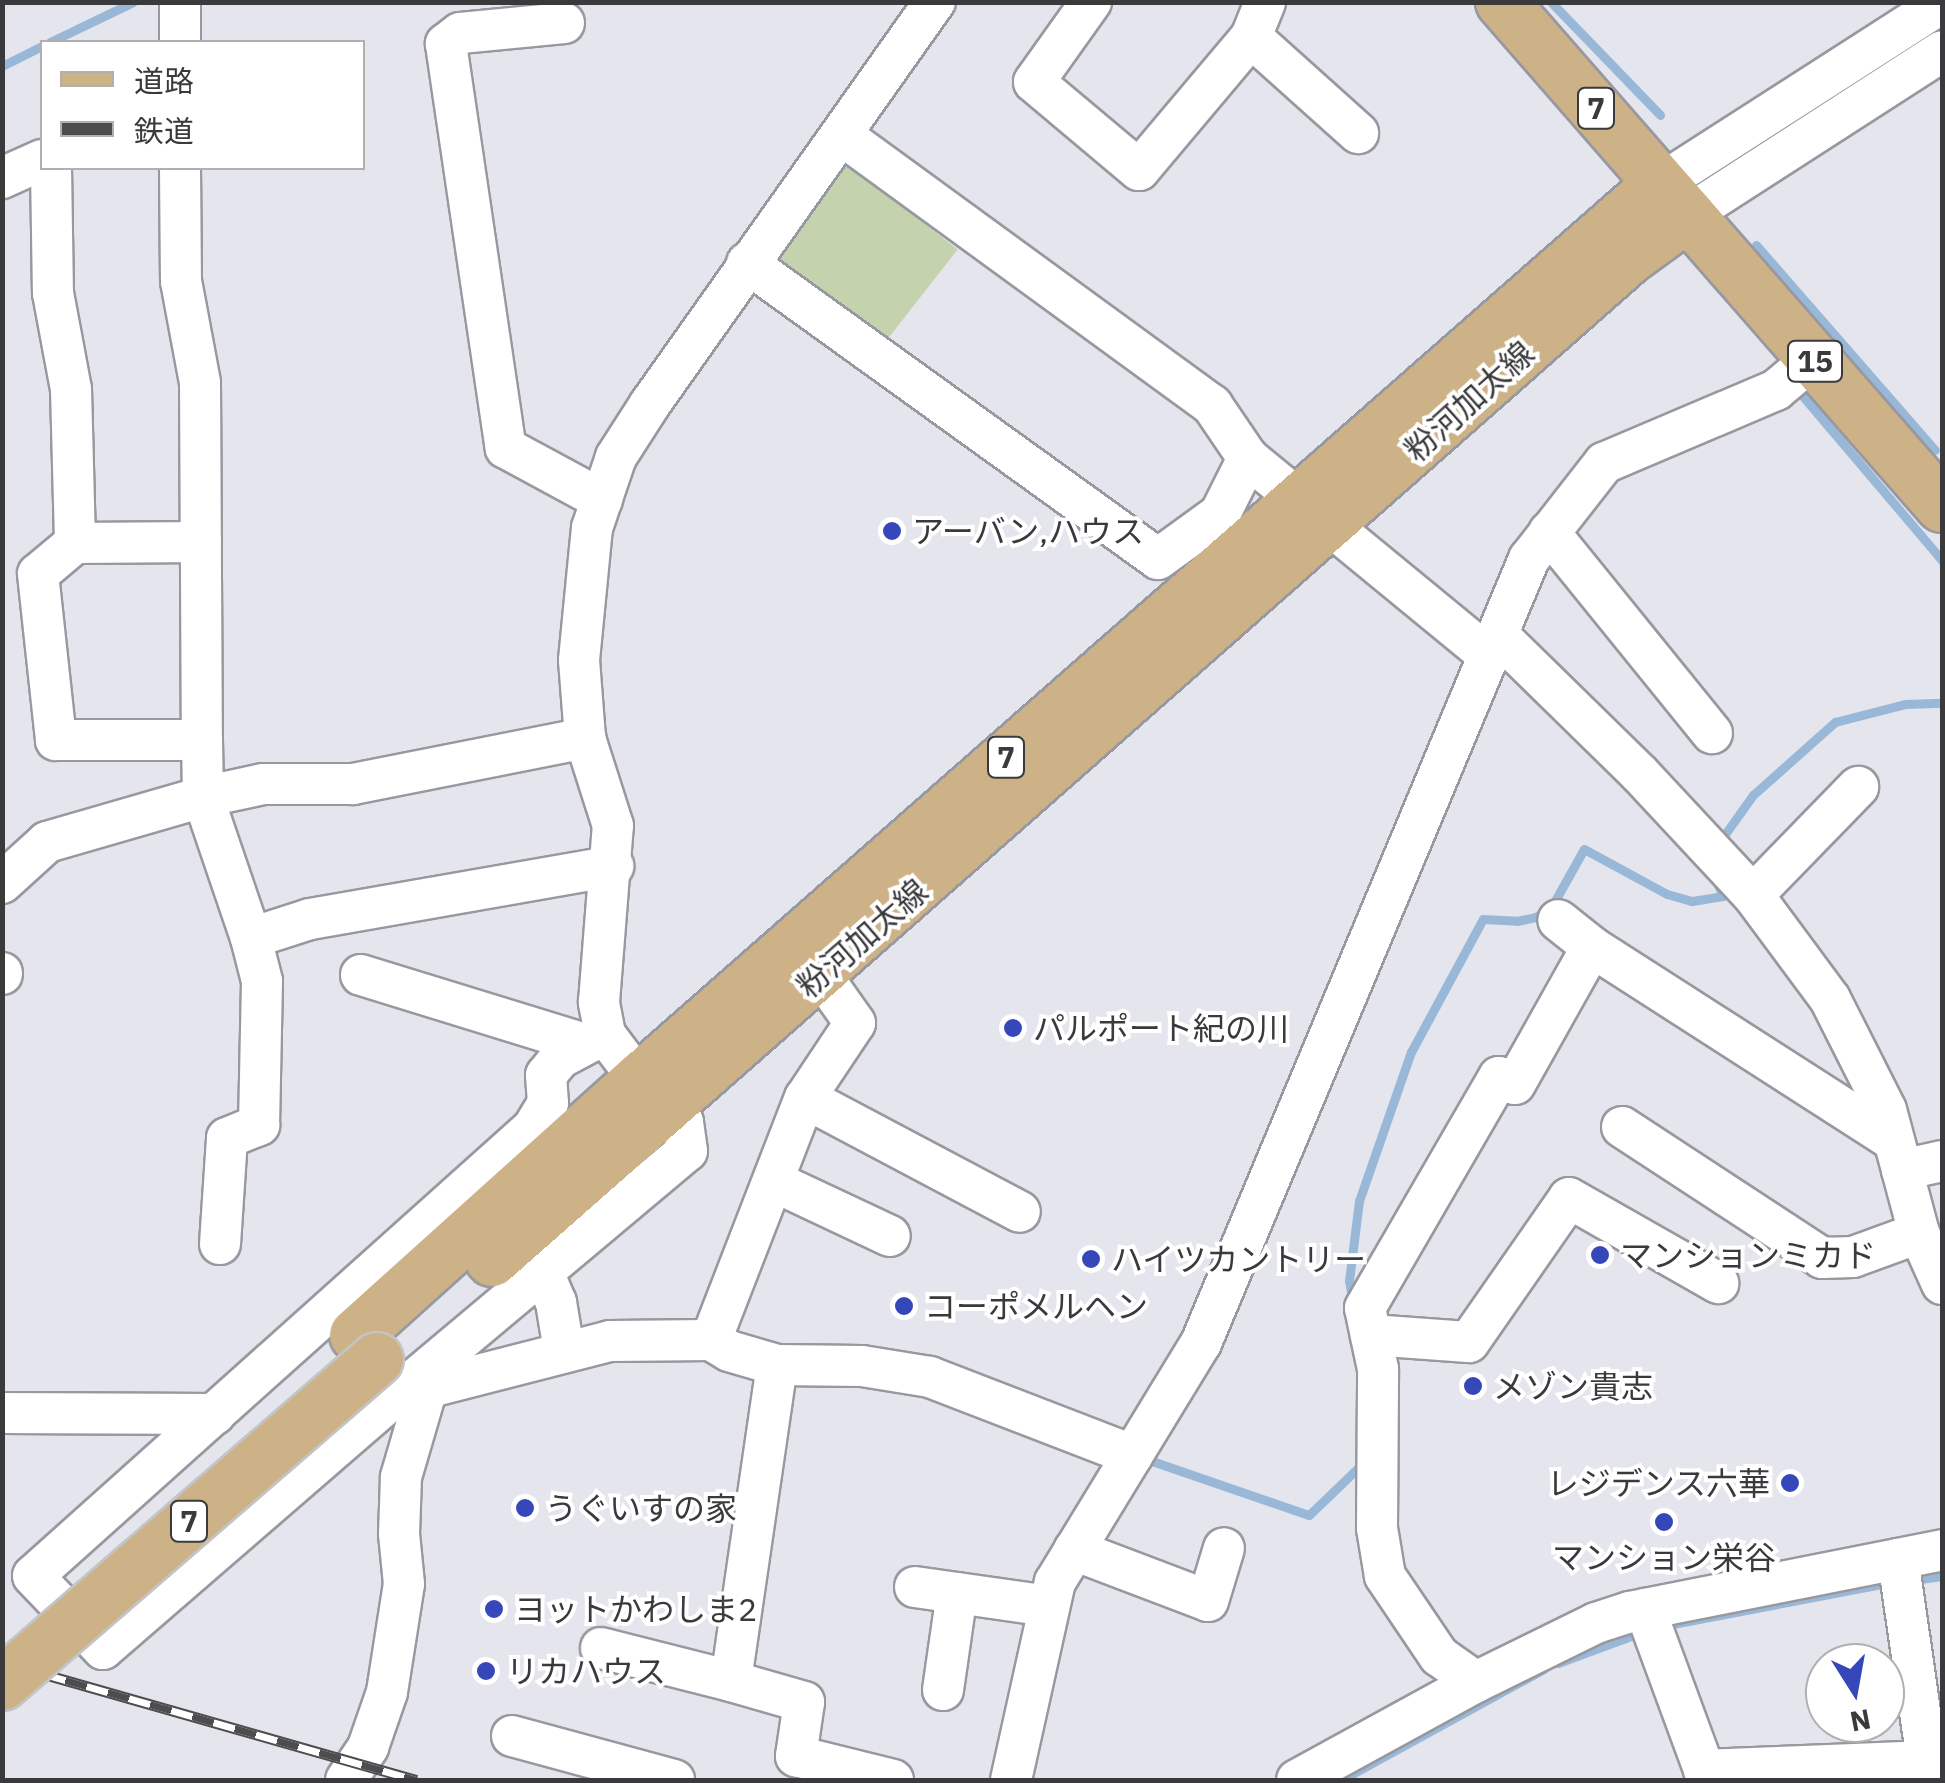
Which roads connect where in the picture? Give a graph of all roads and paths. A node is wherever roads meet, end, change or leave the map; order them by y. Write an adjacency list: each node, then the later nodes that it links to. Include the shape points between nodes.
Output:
1 (180, 2): 8 (street)
2 (935, 2): 11 (street)
3 (1091, 2): 6 (street, via 1034,82 1139,170)
4 (1502, 2): 16 (main road, 7)
5 (1942, 2): 16 (street)
6 (1258, 20): 10 (street)
7 (564, 23): 21 (street, via 460,33 446,44 506,448)
8 (180, 40)
9 (1942, 50): 16 (street)
10 (1358, 134)
11 (843, 136): 17 (street); 19 (street, via 1212,406)
12 (40, 161): 15 (street)
13 (50, 170): 25 (street, via 53,292 71,389)
14 (180, 170): 24 (street, via 180,281 200,384)
15 (2, 178)
16 (1674, 200): 18 (main road, 15); 22 (main road, 粉河加太線 / 7, via 1629,258)
17 (747, 263): 19 (street, via 1158,559 1220,514); 21 (street, via 616,457)
18 (1813, 359): 20 (main road, 15); 23 (street, via 1776,390 1604,462)
19 (1248, 458): 22 (street)
20 (1935, 484)
21 (602, 500): 28 (street, via 592,528 579,660)
22 (1313, 513): 26 (street); 39 (main road, 粉河加太線 / 7); 41 (main road, 粉河加太線 / 7)
23 (1549, 532): 26 (street, via 1530,558); 27 (street)
24 (201, 542): 25 (street); 29 (street)
25 (74, 543): 29 (street, via 38,574 56,740)
26 (1494, 646): 34 (street, via 1640,774); 61 (street, via 1247,1241 1201,1342)
27 (1712, 732)
28 (584, 738): 31 (street, via 353,784 263,784); 32 (street, via 614,826)
29 (202, 740): 31 (street)
30 (1858, 787): 34 (street)
31 (203, 798): 33 (street, via 47,842); 36 (street)
32 (613, 866): 36 (street, via 310,919); 40 (street)
33 (2, 883)
34 (1753, 895): 44 (street, via 1830,999 1886,1110)
35 (1558, 920): 37 (street)
36 (251, 938): 50 (street, via 262,981 259,1125 228,1138)
37 (1592, 947): 44 (street); 54 (street, via 1516,1084 1499,1076 1374,1291 1365,1308)
38 (361, 975): 40 (street)
39 (821, 975): 41 (main road, 粉河加太線 / 7); 42 (street, via 856,1023)
40 (595, 1039): 41 (street); 60 (street, via 560,1058 546,1075 548,1103 533,1128)
41 (657, 1092): 51 (street, via 683,1122 687,1151); 58 (main road, 粉河加太線 / 7)
42 (805, 1098): 46 (street); 47 (street)
43 (1622, 1126): 48 (street, via 1822,1258 1853,1258)
44 (1898, 1155): 45 (street); 48 (street)
45 (1942, 1160)
46 (773, 1181): 49 (street); 55 (street)
47 (1020, 1212)
48 (1919, 1233): 53 (street)
49 (890, 1236)
50 (220, 1244)
51 (543, 1272): 56 (street); 58 (street)
52 (1718, 1284): 54 (street, via 1569,1198 1468,1342)
53 (1942, 1284)
54 (1371, 1335): 73 (street, via 1381,1426 1377,1528 1386,1576 1439,1656)
55 (712, 1340): 56 (street, via 610,1341); 57 (street, via 729,1352)
56 (564, 1351): 58 (street)
57 (777, 1365): 61 (street, via 862,1366 930,1377); 72 (street)
58 (392, 1367): 60 (street, via 104,1649 33,1576); 70 (main road, 粉河加太線 / 7); 74 (main road, 粉河加太線 / 7, bridge); 82 (street, via 404,1584 387,1692 368,1747)
59 (2, 1413): 60 (street)
60 (214, 1414)
61 (1132, 1456): 63 (street)
62 (1224, 1548): 63 (street, via 1208,1601)
63 (1074, 1550): 68 (street)
64 (1942, 1550): 65 (street)
65 (1901, 1577): 69 (street); 79 (street)
66 (915, 1586): 67 (street)
67 (957, 1592): 68 (street); 75 (street)
68 (1048, 1606): 85 (street)
69 (1649, 1626): 73 (street, via 1596,1623); 80 (street)
70 (2, 1648)
71 (601, 1648): 72 (street)
72 (731, 1681): 78 (street, via 804,1702)
73 (1476, 1682): 77 (street)
74 (2, 1684)
75 (943, 1690)
76 (512, 1736): 83 (street)
77 (1357, 1765): 81 (street)
78 (794, 1768): 84 (street)
79 (1929, 1771): 80 (street)
80 (1706, 1775)
81 (1309, 1778)
82 (346, 1780)
83 (674, 1780)
84 (894, 1780)
85 (1012, 1780)

